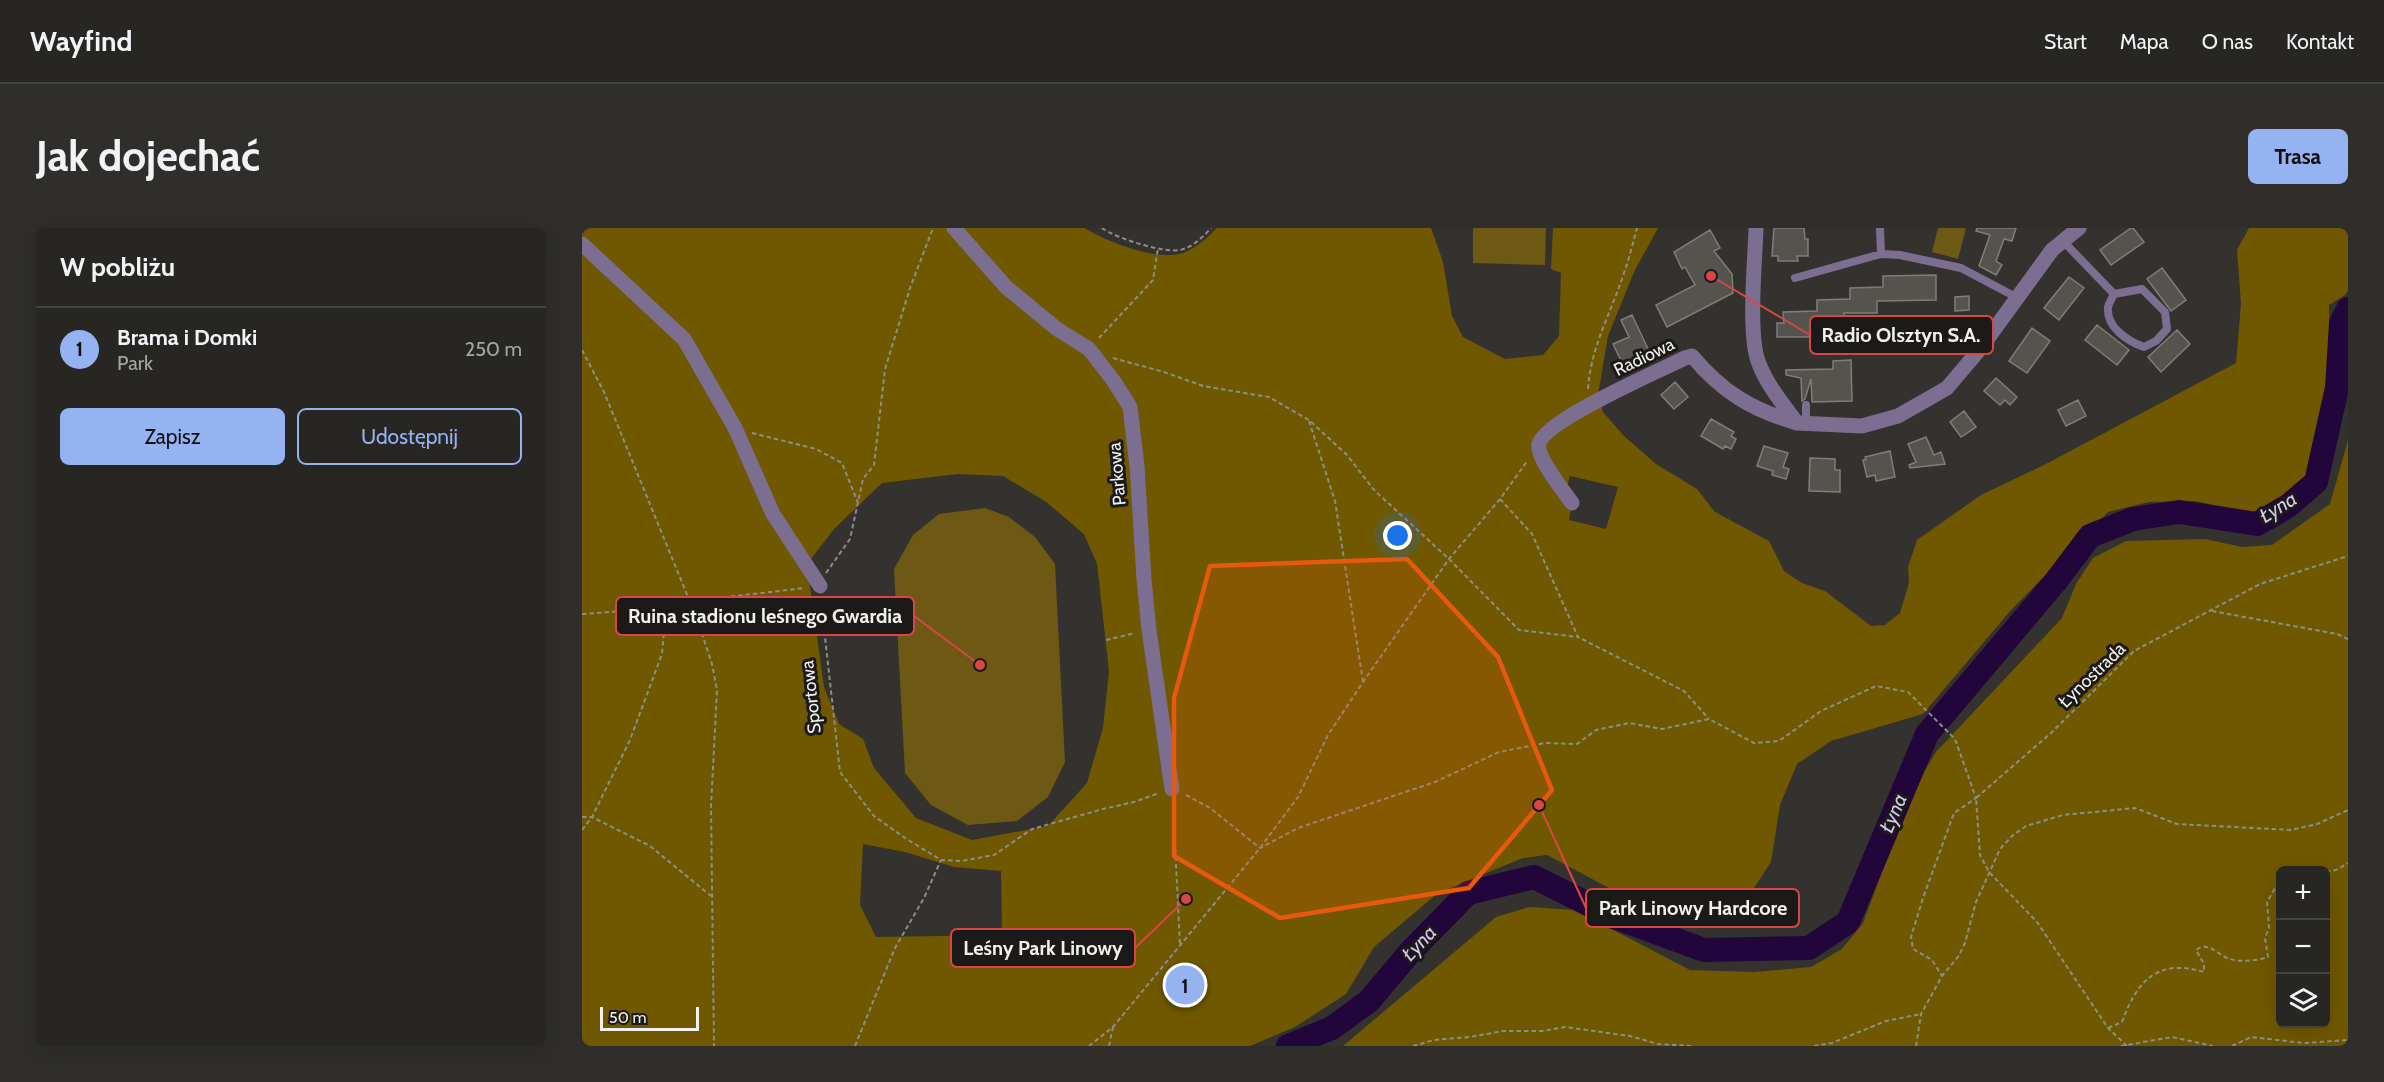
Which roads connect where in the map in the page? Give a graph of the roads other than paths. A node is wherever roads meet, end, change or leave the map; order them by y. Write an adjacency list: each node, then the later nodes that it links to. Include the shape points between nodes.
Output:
1 (954, 228): 15 (street, Parkowa, via 1006,287 1089,350 1130,407 1149,630)
2 (1756, 228): 12 (street, via 1754,332 1758,360 1770,385)
3 (1880, 228): 7 (lane)
4 (2079, 228): 5 (street, Radiowa)
5 (2062, 240): 9 (lane); 10 (street, Radiowa)
6 (582, 244): 14 (street, via 684,339 735,428 773,514)
7 (1881, 254): 8 (lane); 10 (lane, via 1961,268)
8 (1794, 278)
9 (2114, 294): 9 (lane, via 2108,307 2111,324 2131,343 2144,347 2156,341 2167,328 2165,312 2142,289)
10 (2016, 297): 12 (street, Radiowa, via 1980,350 1947,388 1898,416 1871,423)
11 (1806, 405): 12 (lane)
12 (1802, 424): 13 (street, Radiowa, via 1770,416 1734,396 1692,356 1586,407 1545,434 1539,444 1540,456)
13 (1572, 503)
14 (820, 586)
15 (1172, 789)

